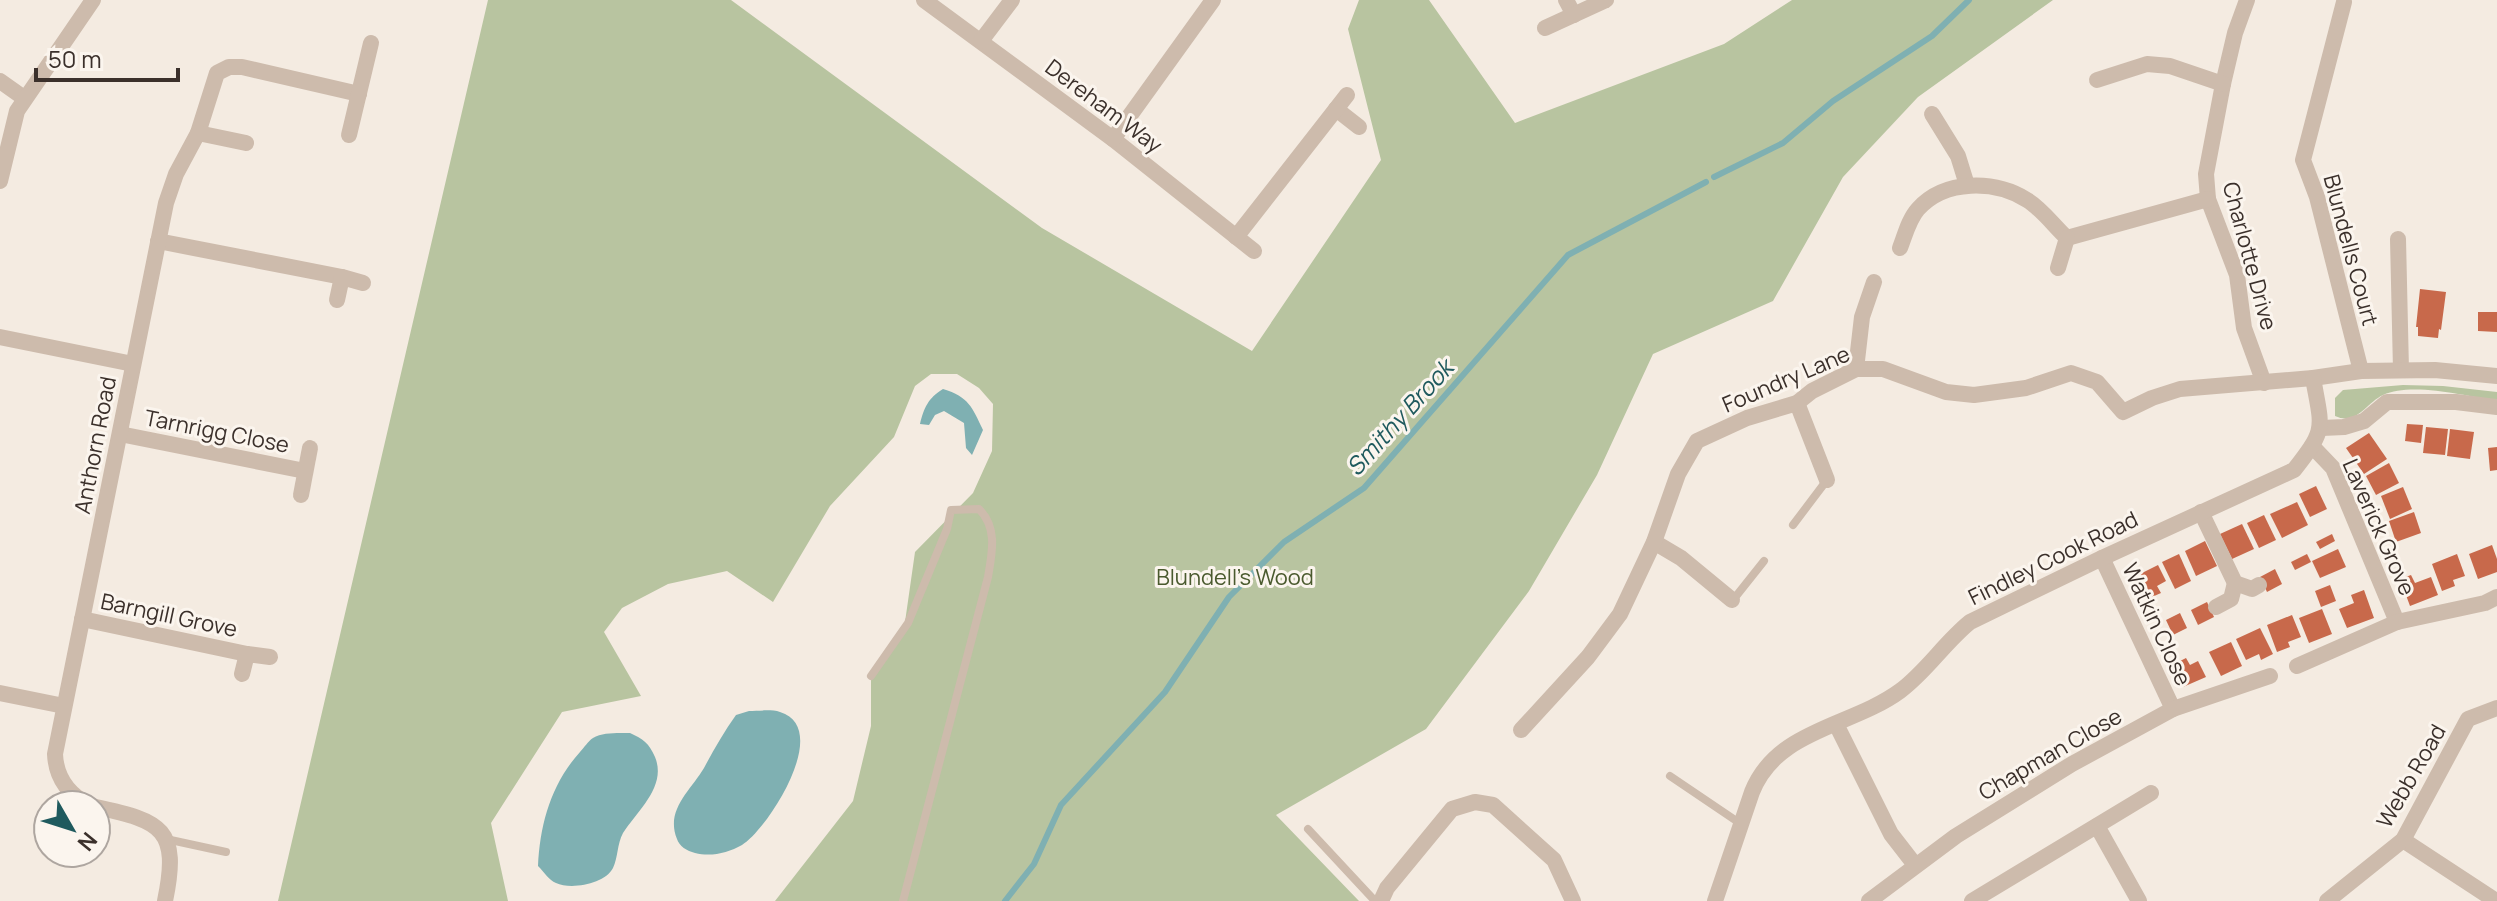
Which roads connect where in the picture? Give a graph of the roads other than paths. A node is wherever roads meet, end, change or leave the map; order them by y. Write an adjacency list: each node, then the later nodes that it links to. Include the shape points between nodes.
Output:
1 (93, 0): 17 (street)
2 (924, 0): 10 (street, Dereham Way)
3 (1012, 0): 10 (street)
4 (1213, 0): 23 (street)
5 (1606, 0): 8 (street)
6 (2247, 0): 14 (street, Charlotte Drive)
7 (2344, 2): 43 (street, Blundells Court, via 2303,160)
8 (1570, 8): 9 (street)
9 (1545, 28)
10 (981, 41): 23 (street, Dereham Way)
11 (371, 43): 15 (street)
12 (2097, 80): 14 (street, via 2147,64)
13 (0, 81): 17 (street)
14 (2223, 84): 27 (street, Charlotte Drive, via 2206,174)
15 (359, 94): 21 (street, Anthorn Road, via 229,67 217,73); 22 (street)
16 (1347, 95): 18 (street)
17 (24, 98): 25 (street, via 11,127)
18 (1336, 109): 20 (street); 28 (street)
19 (1932, 114): 26 (street, via 1958,156)
20 (1359, 127)
21 (198, 133): 24 (street); 31 (street, Anthorn Road, via 176,174)
22 (349, 135)
23 (1113, 139): 28 (street, Dereham Way)
24 (246, 143)
25 (0, 181)
26 (1967, 185): 29 (street, via 2015,193); 32 (street, via 1937,194 1917,210)
27 (2208, 199): 29 (street); 46 (street, Charlotte Drive, via 2237,275 2244,328)
28 (1236, 237): 33 (street, Dereham Way)
29 (2067, 238): 34 (street)
30 (2398, 239): 42 (street)
31 (158, 241): 35 (street); 40 (street, Anthorn Road)
32 (1900, 248)
33 (1254, 251)
34 (2058, 268)
35 (342, 277): 37 (street); 38 (street)
36 (1874, 282): 41 (street, via 1862,317)
37 (363, 283)
38 (337, 300)
39 (0, 337): 40 (street)
40 (133, 364): 50 (street, Anthorn Road)
41 (1856, 369): 46 (street, Foundry Lane, via 1883,369 1946,392 1974,395 2026,388 2071,373 2097,382 2123,412 2180,389); 47 (street, Foundry Lane)
42 (2401, 370): 43 (street, Foundry Lane); 44 (street, Foundry Lane)
43 (2361, 371): 45 (street, Foundry Lane)
44 (2497, 376)
45 (2313, 378): 46 (street, Foundry Lane); 49 (street)
46 (2264, 383)
47 (1797, 403): 54 (street); 58 (street, Foundry Lane, via 1697,441 1678,474)
48 (2497, 407): 49 (street, Laverick Grove, via 2387,402 2364,421)
49 (2322, 428): 51 (street, Findley Cook Road)
50 (120, 434): 53 (street, Tarnrigg Close); 66 (street, Anthorn Road)
51 (2312, 446): 56 (street, Findley Cook Road, via 2294,470); 67 (street, Laverick Grove, via 2333,468)
52 (310, 448): 53 (street)
53 (305, 471): 55 (street)
54 (1827, 480): 57 (lane)
55 (301, 495)
56 (2201, 512): 59 (street, Findley Cook Road); 61 (street)
57 (1793, 525)
58 (1654, 542): 64 (street); 79 (street, Foundry Lane, via 1620,614)
59 (2102, 558): 77 (street, Watkin Close); 78 (street, Findley Cook Road, via 1970,622 1897,693)
60 (1764, 561): 64 (lane)
61 (2235, 583): 62 (street, via 2252,589); 65 (street, via 2231,599)
62 (2259, 585)
63 (2497, 597): 67 (street, Laverick Grove)
64 (1732, 600)
65 (2216, 607)
66 (82, 619): 68 (street, Barngill Grove); 75 (street, Anthorn Road)
67 (2397, 622): 70 (street)
68 (247, 654): 69 (street, Barngill Grove); 71 (street, Barngill Grove)
69 (270, 657)
70 (2297, 666)
71 (242, 674)
72 (871, 676): 92 (lane, via 908,623 951,510 979,509 989,519 993,550 988,577)
73 (2270, 676): 77 (street, Chapman Close)
74 (0, 693): 75 (street)
75 (64, 706): 81 (street, Anthorn Road, via 55,754 56,769)
76 (2497, 708): 88 (street, Webb Road, via 2468,719)
77 (2173, 709): 90 (street, Chapman Close, via 2072,764)
78 (1836, 724): 84 (street, Findley Cook Road, via 1772,759 1758,778); 90 (street, via 1891,834)
79 (1521, 730)
80 (1670, 776): 84 (lane)
81 (68, 789)
82 (2151, 793): 85 (street)
83 (112, 810): 87 (street, via 139,816)
84 (1742, 824): 96 (street, Findley Cook Road)
85 (2097, 826): 98 (street); 99 (street)
86 (1308, 829): 93 (lane)
87 (165, 839): 89 (lane); 91 (street, via 171,855)
88 (2403, 840): 100 (street, Webb Road); 101 (street)
89 (226, 852)
90 (1915, 865): 97 (street, Chapman Close)
91 (165, 901)
92 (903, 901)
93 (1375, 901)
94 (1381, 901): 95 (street, via 1452,809 1475,802 1493,805 1554,860)
95 (1573, 901)
96 (1715, 901)
97 (1869, 901)
98 (1972, 901)
99 (2139, 901)
100 (2327, 901)
101 (2496, 901)

